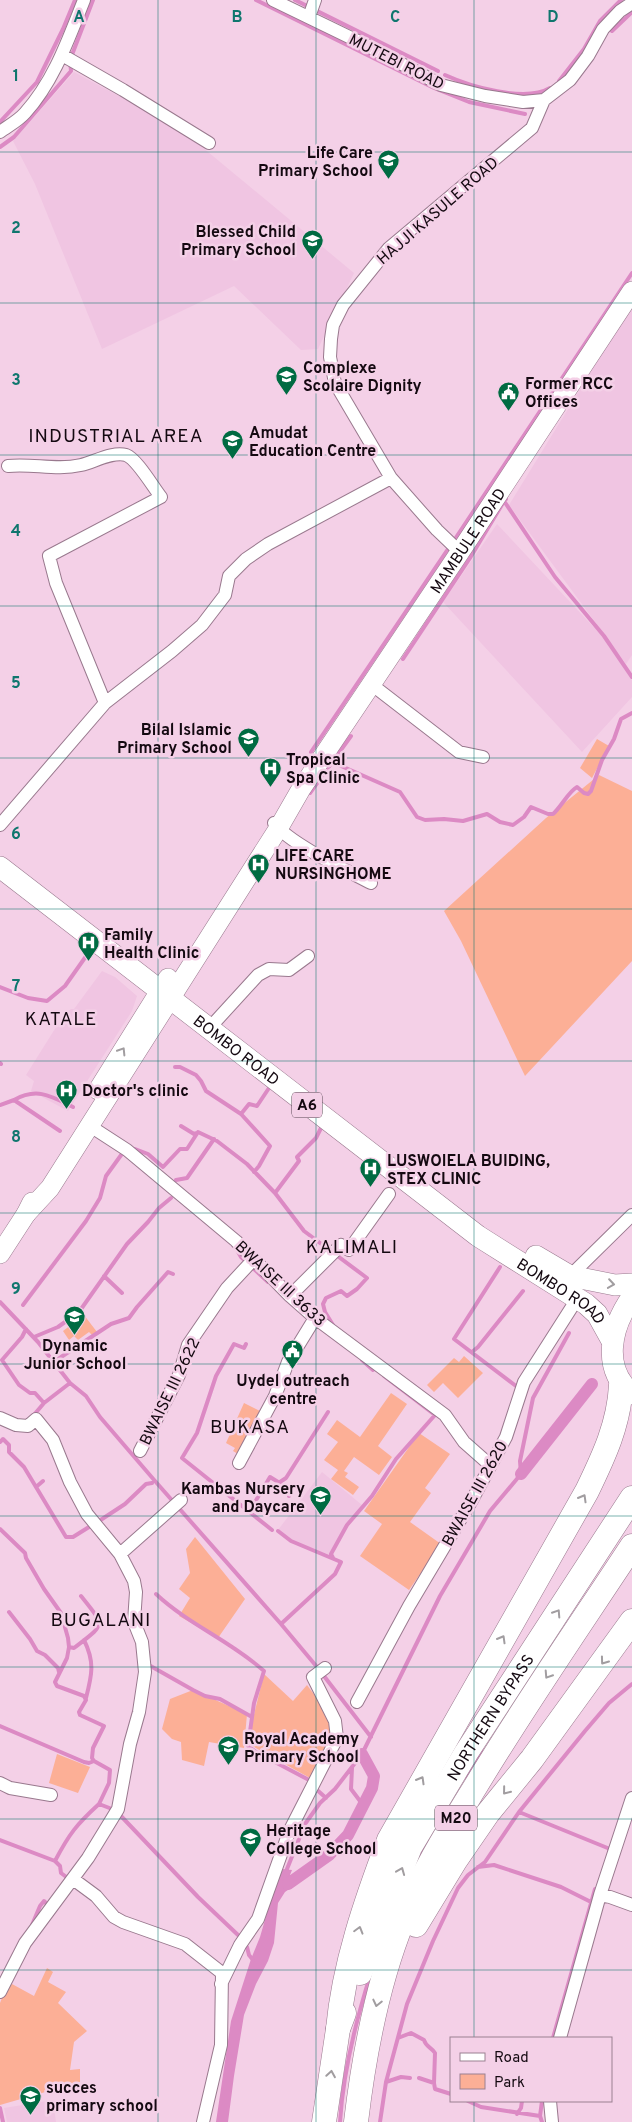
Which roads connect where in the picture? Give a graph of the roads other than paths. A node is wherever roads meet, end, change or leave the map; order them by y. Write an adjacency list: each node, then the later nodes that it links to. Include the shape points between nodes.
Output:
1 (84, 0): 6 (street)
2 (273, 0): 5 (street, MUTEBI ROAD)
3 (315, 0): 5 (street)
4 (632, 3): 7 (street, via 603,29 570,80)
5 (309, 17): 7 (street, MUTEBI ROAD, via 441,85 512,101)
6 (62, 55): 8 (street, via 24,115); 9 (street)
7 (544, 100): 12 (street, HAJJI KASULE ROAD, via 532,128 389,248 343,305 333,325 330,357 334,382)
8 (0, 132)
9 (209, 143)
10 (632, 291): 13 (street, MAMBULE ROAD)
11 (8, 466): 15 (street, via 25,464 60,468 126,455 161,497 49,556 56,583)
12 (391, 478): 13 (street, HAJJI KASULE ROAD); 15 (street, via 255,552 229,576 225,595 202,625)
13 (460, 552): 14 (street, MAMBULE ROAD)
14 (371, 684): 16 (street, via 459,752); 18 (street, MAMBULE ROAD)
15 (105, 703): 17 (street)
16 (483, 757)
17 (0, 825)
18 (275, 825): 21 (street, via 333,863); 23 (street, MAMBULE ROAD)
19 (0, 853): 23 (main road, BOMBO ROAD / A6)
20 (0, 868): 23 (main road, BOMBO ROAD / A6)
21 (371, 883)
22 (308, 956): 24 (street, via 290,970 269,969 258,975)
23 (167, 991): 24 (main road, BOMBO ROAD); 25 (street); 27 (street, one-way to 23, via 41,1182); 35 (main road, BOMBO ROAD / A6, via 478,1236)
24 (215, 1022): 31 (main road, BOMBO ROAD / A6, via 488,1229)
25 (90, 1126): 27 (street, via 50,1188); 30 (street, BWAISE III 3633, via 127,1150 236,1241)
26 (389, 1194): 33 (street, via 349,1250 341,1245)
27 (26, 1214): 29 (street)
28 (632, 1215): 31 (street)
29 (0, 1254)
30 (253, 1260): 33 (street, BWAISE III 3633); 40 (street, BWAISE III 2622, via 227,1288 188,1346 179,1375)
31 (570, 1276): 32 (main road, BOMBO ROAD / A6, one-way to 32, via 615,1285)
32 (632, 1284)
33 (290, 1296): 36 (street, BWAISE III 3633)
34 (632, 1297): 37 (main road, via 617,1322)
35 (577, 1299): 37 (main road, BOMBO ROAD / A6, via 597,1314); 42 (street, BWAISE III 2620, via 524,1382 506,1437)
36 (315, 1318): 41 (street, via 288,1362 275,1396); 42 (street, BWAISE III 3633, via 445,1415 464,1442)
37 (612, 1341): 38 (main road, via 614,1364)
38 (627, 1390): 59 (highway, one-way to 38, via 350,1961 389,1840 587,1491 606,1452)
39 (0, 1418): 46 (street, via 28,1426 36,1419 53,1440 87,1514)
40 (140, 1451)
41 (239, 1463)
42 (490, 1465): 49 (street, BWAISE III 2620)
43 (632, 1498): 59 (highway, NORTHERN BYPASS, one-way to 43, via 410,1847 466,1752)
44 (176, 1504): 46 (street)
45 (632, 1546): 56 (highway, NORTHERN BYPASS / M20, one-way to 56, via 440,1844 403,1920)
46 (120, 1554): 53 (street, via 136,1592 134,1622 142,1642 145,1672 141,1703 115,1813)
47 (632, 1621): 56 (highway, one-way to 56, via 488,1813)
48 (325, 1668): 57 (street, via 314,1676 335,1721 337,1738 288,1832 258,1920 236,1952)
49 (357, 1702)
50 (0, 1783): 51 (street, via 10,1788)
51 (51, 1795)
52 (632, 1798): 54 (street)
53 (73, 1879): 57 (street, via 92,1892 114,1917 185,1944 222,1973); 58 (street, via 25,1943)
54 (600, 1895): 55 (street); 60 (street)
55 (632, 1905)
56 (383, 1978): 64 (highway, NORTHERN BYPASS / M20, one-way to 64, via 363,2063)
57 (221, 1984): 62 (street, via 222,2045)
58 (0, 1992)
59 (338, 2029): 63 (highway, NORTHERN BYPASS, one-way to 59)
60 (560, 2037)
61 (550, 2102): 65 (street)
62 (203, 2122)
63 (324, 2122)
64 (356, 2122)
65 (552, 2122)

